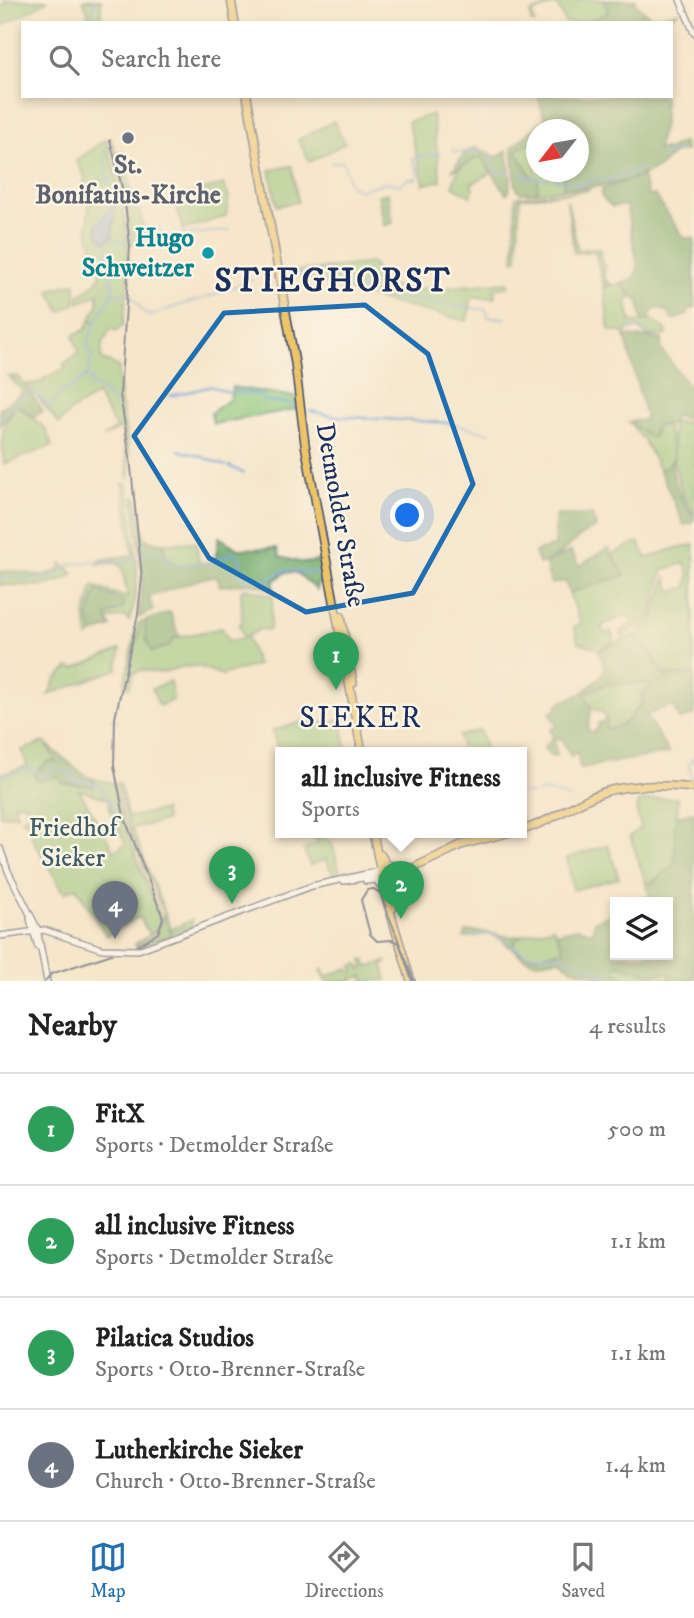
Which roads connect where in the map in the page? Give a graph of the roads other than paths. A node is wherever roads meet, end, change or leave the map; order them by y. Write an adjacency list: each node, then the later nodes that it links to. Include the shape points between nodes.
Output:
1 (233, 0): 3 (main road)
2 (680, 0): 4 (street)
3 (237, 21)
4 (694, 33)
5 (249, 98): 6 (main road, Detmolder Straße)
6 (363, 747)
7 (694, 788): 8 (main road, via 645,786 607,791)
8 (527, 828)
9 (374, 838): 16 (street, via 376,865)
10 (375, 838): 14 (main road)
11 (375, 838): 17 (main road)
12 (488, 838): 15 (main road)
13 (0, 848): 21 (street)
14 (381, 855): 15 (main road, via 387,865); 17 (main road)
15 (399, 870): 17 (main road); 22 (main road, via 389,881)
16 (368, 873): 17 (street); 19 (street)
17 (382, 873): 18 (street); 20 (main road); 22 (main road)
18 (360, 879): 19 (street); 20 (street, via 376,880)
19 (327, 883): 25 (street, via 138,950 113,951)
20 (384, 890): 29 (main road)
21 (27, 906): 23 (street); 24 (street)
22 (393, 908): 29 (main road)
23 (33, 916): 24 (street); 25 (street)
24 (37, 932): 25 (street); 26 (street); 27 (street); 28 (street)
25 (51, 932): 27 (street)
26 (0, 936)
27 (42, 949): 28 (street)
28 (45, 981)
29 (413, 981)

